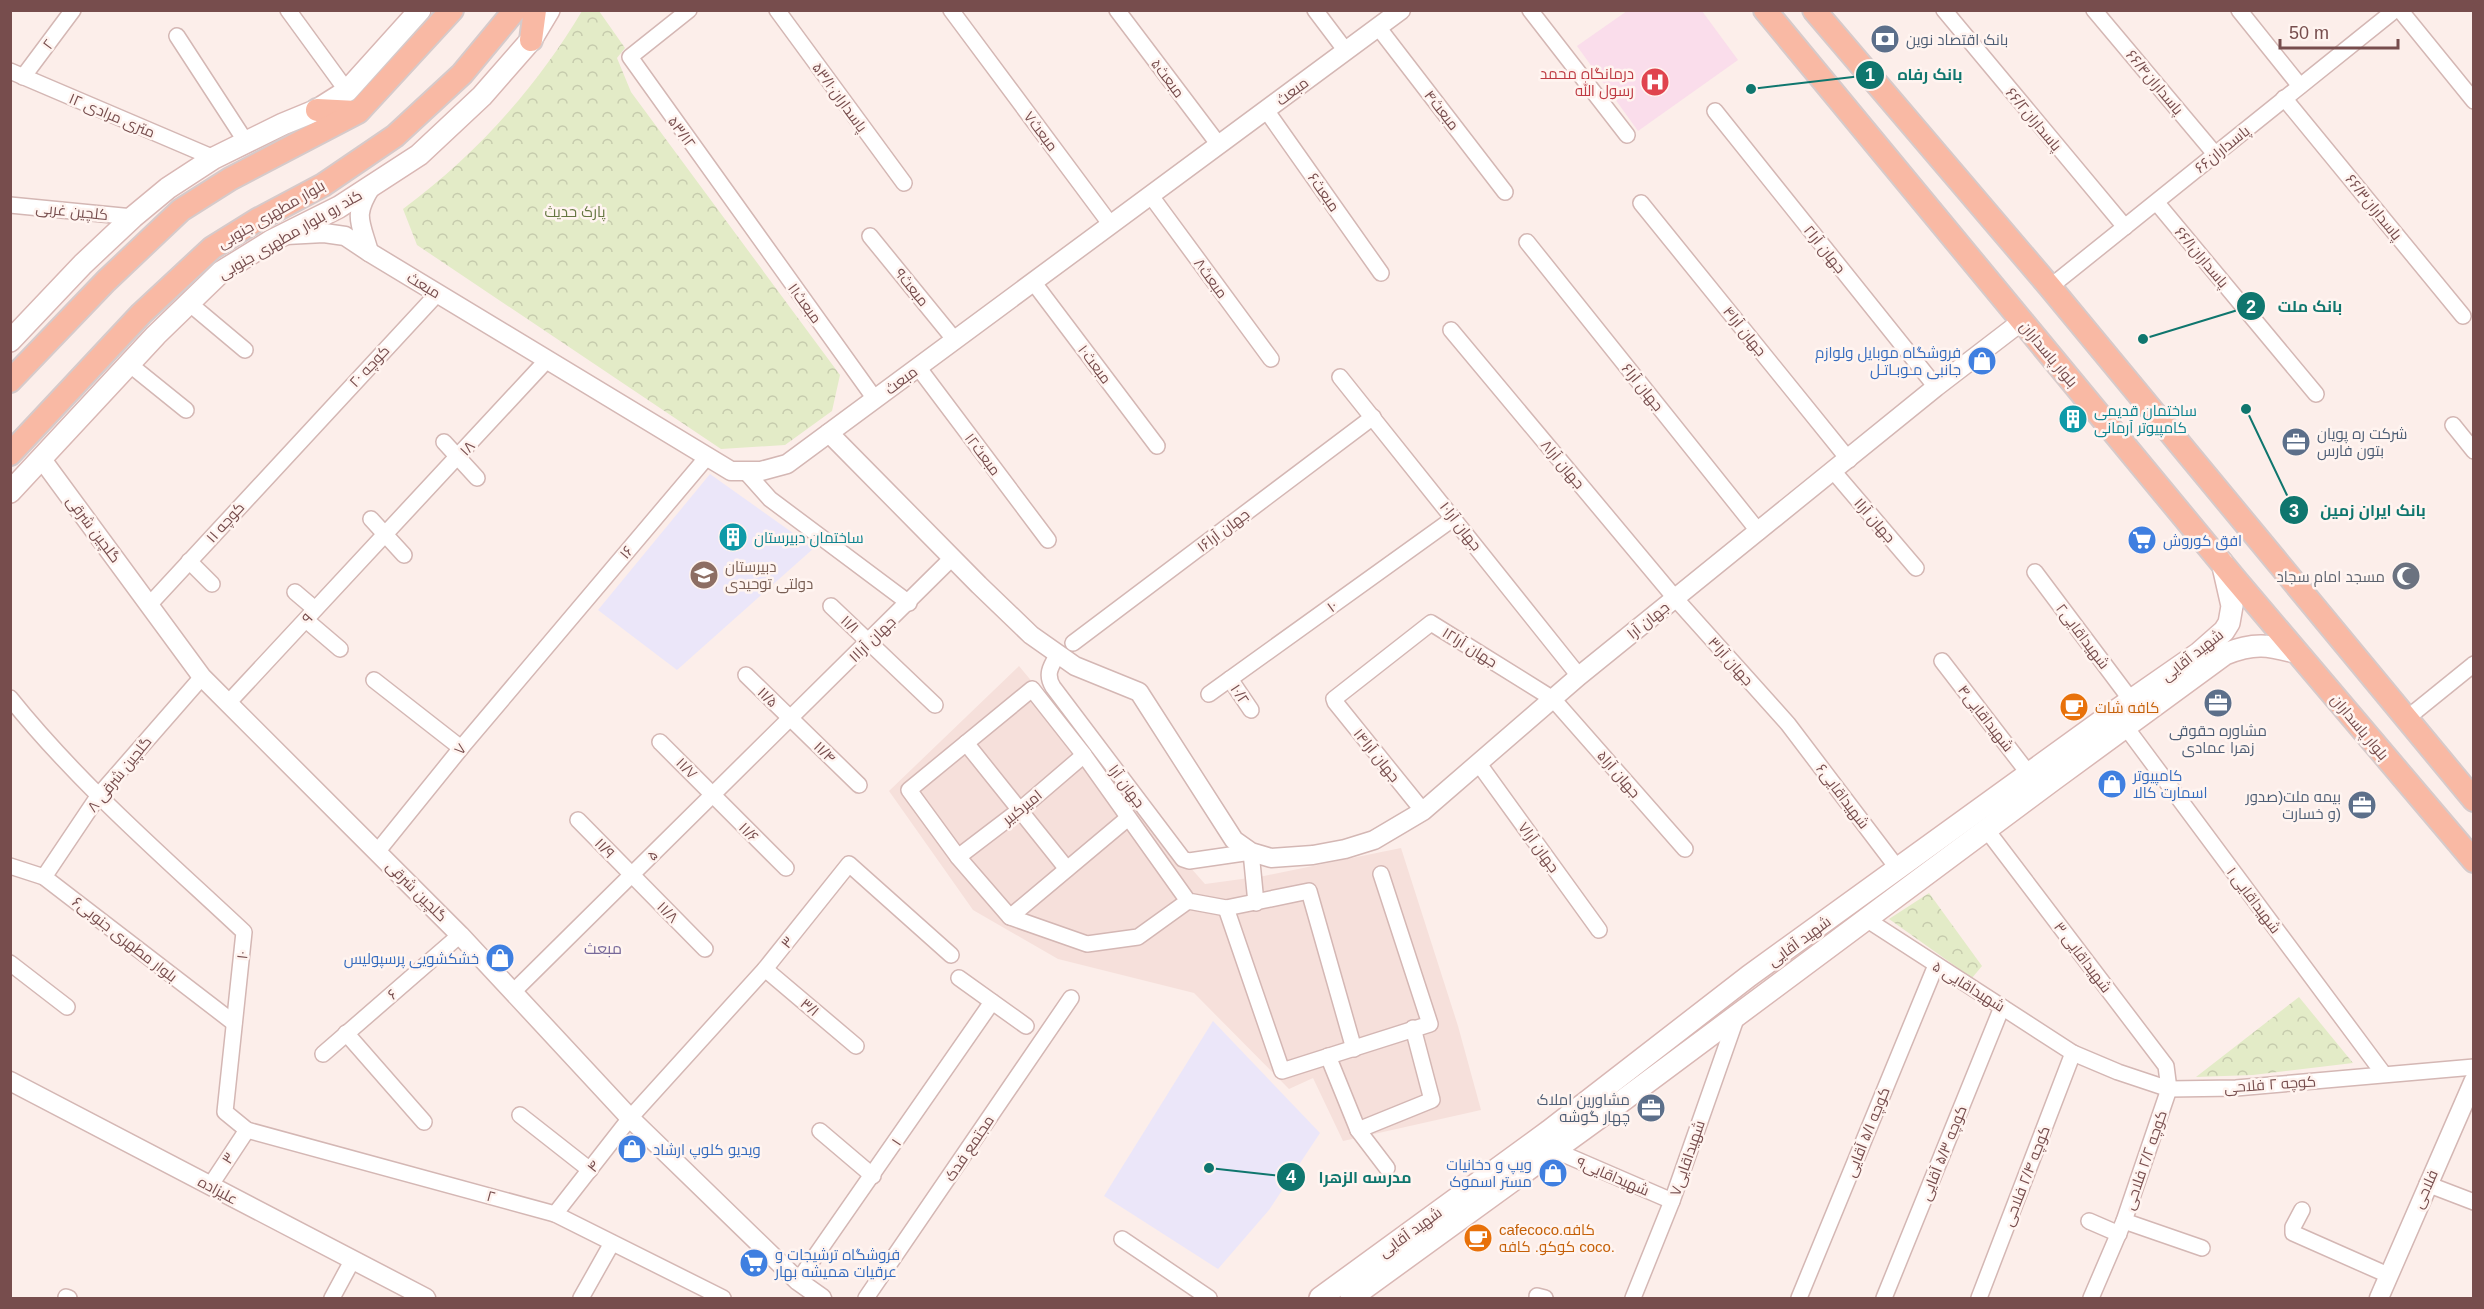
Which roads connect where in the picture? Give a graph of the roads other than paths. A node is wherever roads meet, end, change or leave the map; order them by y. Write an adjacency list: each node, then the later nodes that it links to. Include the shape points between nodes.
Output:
1 (73, 10): 25 (street, ۲)
2 (288, 10): 27 (street)
3 (420, 10): 27 (main road)
4 (452, 10): 33 (main road)
5 (515, 10): 82 (main road, بلوار مطهری جنوبی, via 462,74 395,136 323,185 212,248 141,314)
6 (535, 10): 23 (main road)
7 (549, 10): 23 (main road, کند رو بلوار مطهری جنوبی)
8 (689, 10): 46 (street, ۵۳/۱۲, via 630,57)
9 (777, 10): 39 (street, پاسداران۵۳/۱۰)
10 (951, 10): 48 (street, مبعث۷)
11 (1117, 10): 36 (street, مبعث۵)
12 (1315, 10): 24 (street)
13 (1401, 10): 21 (street, مبعث)
14 (1530, 10): 34 (street)
15 (1765, 10): 60 (main road, بلوار پاسداران)
16 (1814, 10): 56 (main road)
17 (1944, 10): 49 (street, پاسداران۶۶/۲)
18 (2094, 10): 37 (street, پاسداران۶۶/۴)
19 (2240, 10): 26 (street)
20 (2393, 12): 26 (street, پاسداران۶۶); 29 (street)
21 (1378, 27): 24 (street, مبعث); 41 (street, مبعث۴)
22 (177, 36): 35 (street)
23 (531, 40): 40 (main road, کند رو بلوار مطهری جنوبی, via 482,96 419,155)
24 (1346, 51): 31 (street, مبعث)
25 (17, 74): 38 (street, ۱۲ متری مرادی)
26 (2300, 87): 28 (street, پاسداران۶۶)
27 (347, 91): 30 (main road)
28 (2284, 98): 37 (street, پاسداران۶۶); 59 (street, پاسداران۶۶/۳)
29 (2474, 101)
30 (317, 110): 33 (main road); 35 (main road)
31 (1266, 110): 36 (street, مبعث); 54 (street, مبعث۶)
32 (1715, 111): 71 (street, جهان آرا۲)
33 (358, 112): 70 (main road, via 230,179 181,210)
34 (1627, 135)
35 (246, 142): 38 (main road)
36 (1220, 145): 42 (street, مبعث)
37 (2215, 154): 44 (street, پاسداران۶۶)
38 (214, 158): 47 (main road)
39 (904, 183)
40 (372, 186): 50 (main road, کند رو بلوار مطهری جنوبی); 53 (street, via 359,206)
41 (1505, 192)
42 (1150, 196): 48 (street, مبعث); 65 (street, مبعث۸)
43 (1641, 203): 86 (street, جهان آرا۴)
44 (2157, 203): 49 (street, پاسداران۶۶); 72 (street, پاسداران۶۶/۱)
45 (10, 205): 47 (street, کلچین غربی)
46 (736, 206): 73 (street, مبعث۱۱)
47 (133, 217): 62 (main road)
48 (1112, 225): 55 (street, مبعث)
49 (2125, 227): 56 (street, پاسداران۶۶)
50 (284, 235): 53 (street, مبعث, via 345,236); 58 (main road, کند رو بلوار مطهری جنوبی, via 221,272)
51 (870, 236): 63 (street, مبعث۹)
52 (1527, 242): 93 (street, جهان آرا۶)
53 (369, 252): 57 (street, مبعث)
54 (1381, 273)
55 (1034, 283): 63 (street, مبعث); 80 (street, مبعث۱۰)
56 (2050, 287): 133 (main road)
57 (438, 293): 66 (street, مبعث); 78 (street, کوچه ۲۰)
58 (189, 303): 64 (street); 67 (main road, کند رو بلوار مطهری جنوبی)
59 (2463, 316)
60 (2022, 321): 71 (street, جهان آرا); 99 (main road, بلوار پاسداران)
61 (1451, 330): 104 (street, جهان آرا۸)
62 (12, 338)
63 (954, 339): 68 (street, مبعث)
64 (245, 350)
65 (1271, 359)
66 (547, 360): 83 (street, مبعث); 85 (street, ۱۸)
67 (129, 364): 74 (street); 84 (main road, کند رو بلوار مطهری جنوبی)
68 (918, 367): 73 (street, مبعث); 95 (street, مبعث۱۲)
69 (1340, 377): 75 (street, جهان آرا۱۰)
70 (10, 381)
71 (1936, 387): 86 (street, جهان آرا)
72 (2316, 394)
73 (875, 399): 77 (street, مبعث)
74 (186, 410)
75 (1373, 417): 91 (street, جهان آرا۱۰); 111 (street, جهان آرا۱۶)
76 (2453, 426): 81 (street)
77 (829, 433): 87 (street, مبعث, via 787,464); 97 (street)
78 (300, 439): 98 (street, کوچه ۱۱)
79 (444, 442): 85 (street)
80 (1157, 446)
81 (2474, 451)
82 (10, 454)
83 (707, 457): 87 (street, مبعث, via 730,471); 112 (street, ۱۶)
84 (41, 458): 90 (main road, کند رو بلوار مطهری جنوبی); 106 (street, گلچین شرقی)
85 (458, 458): 89 (street); 94 (street, ۱۸)
86 (1849, 460): 88 (street, جهان آرا)
87 (745, 471): 105 (street, via 770,499)
88 (1834, 472): 93 (street, جهان آرا); 100 (street, جهان آرا۱)
89 (477, 478)
90 (10, 492)
91 (1454, 518): 120 (street, جهان آرا۱۰); 122 (street, ۱۰)
92 (371, 519): 94 (street)
93 (1759, 532): 104 (street, جهان آرا)
94 (385, 534): 96 (street); 108 (street, ۹)
95 (1048, 540)
96 (404, 555)
97 (952, 558): 105 (street, جهان آرا۱۱); 116 (street, via 1031,635)
98 (189, 561): 102 (street); 106 (street, کوچه ۱۱)
99 (2222, 562): 109 (main road, شهید آقایی, via 2232,606); 115 (main road, بلوار پاسداران)
100 (1916, 568)
101 (2035, 572): 130 (street, شهیداقایی۲)
102 (212, 584)
103 (295, 592): 108 (street)
104 (1675, 598): 120 (street, جهان آرا); 134 (street, جهان آرا۳)
105 (909, 603): 110 (street, جهان آرا۱۱)
106 (150, 604): 121 (street, گلچین شرقی)
107 (831, 606): 110 (street, ۱۱/۱)
108 (311, 615): 113 (street); 128 (street, ۹)
109 (2224, 631): 114 (main road, via 2238,636); 130 (main road, شهید آقایی)
110 (869, 642): 129 (street, ۱۱/۱); 132 (street, جهان آرا۱۱)
111 (1073, 643)
112 (545, 647): 138 (street, ۷)
113 (340, 649)
114 (2236, 650): 115 (main road, شهید آقایی, via 2246,645 2268,645); 130 (main road, شهید آقایی)
115 (2298, 653): 155 (main road, بلوار پاسداران)
116 (1058, 654): 153 (street, via 1075,666 1139,692 1234,840); 153 (street, جهان آرا, via 1049,670 1053,687 1183,859)
117 (1942, 662): 141 (street, شهیداقایی۴)
118 (2474, 664): 133 (street)
119 (746, 675): 132 (street, ۱۱/۵)
120 (1579, 676): 127 (street, جهان آرا)
121 (202, 677): 128 (street, گلچین شرقی); 143 (street, ۸ گلچین شرقی)
122 (1230, 678): 124 (street, ۱۰); 131 (street, ۱۰/۲)
123 (374, 680): 138 (street)
124 (1209, 694)
125 (10, 698): 143 (street)
126 (1334, 699): 127 (street, جهان آرا۱۲, via 1431,623); 147 (street, جهان آرا۱۴)
127 (1553, 699): 140 (street, جهان آرا); 151 (street, جهان آرا۵)
128 (229, 702): 152 (street, گلچین شرقی)
129 (935, 705)
130 (2137, 707): 135 (main road, شهید آقایی); 141 (main road, شهید آقایی)
131 (1251, 710)
132 (791, 719): 142 (street, ۱۱/۴); 144 (street, ۵)
133 (2406, 719): 145 (main road)
134 (1788, 724): 159 (street, شهیداقایی۶)
135 (2125, 726): 150 (main road, شهید آقایی); 192 (street, ۱ شهیداقایی)
136 (660, 742): 144 (street, ۱۱/۷)
137 (966, 743): 139 (street, via 1032,689); 146 (street); 154 (street, via 909,790)
138 (461, 748): 152 (street, ۷)
139 (1084, 755): 146 (street, امیرکبیر); 148 (street)
140 (1479, 764): 147 (street, جهان آرا); 168 (street, جهان آرا۷)
141 (2030, 774): 159 (main road, شهید آقایی)
142 (859, 785)
143 (99, 795): 162 (street, ۸ گلچین شرقی); 182 (street, ۱۰, via 244,932)
144 (713, 795): 157 (street, ۱۱/۶); 161 (street, ۵)
145 (2474, 800)
146 (1021, 809): 154 (street, امیرکبیر); 158 (street)
147 (1423, 811): 153 (street, جهان آرا, via 1374,840 1345,849 1272,858)
148 (1128, 818): 158 (street); 163 (street)
149 (578, 820): 161 (street, ۱۱/۹)
150 (1986, 829): 167 (main road, شهید آقایی); 195 (street, ۳ شهیداقایی, via 2166,1066)
151 (1685, 849)
152 (377, 852): 169 (street, گلچین شرقی)
153 (1251, 852): 164 (street)
154 (958, 857): 166 (street)
155 (2474, 861)
156 (10, 866): 162 (street, بلوار مطهری جنوبی۶)
157 (786, 868)
158 (1067, 869): 166 (street)
159 (1898, 869): 213 (main road, شهید آقایی, via 1749,976 1549,1131)
160 (1381, 874): 184 (street, via 1430,1024)
161 (632, 875): 170 (street, ۱۱/۸); 176 (street, ۵)
162 (45, 877): 182 (street, بلوار مطهری جنوبی۶)
163 (1188, 901): 165 (street); 166 (street, via 1138,937 1087,944)
164 (1256, 903): 165 (street); 187 (street, via 1310,891)
165 (1226, 908): 190 (street, via 1282,1071)
166 (1010, 917)
167 (1866, 919): 173 (street, ۵ شهیداقایی); 181 (main road, شهید آقایی)
168 (1599, 930)
169 (460, 935): 176 (street, گلچین شرقی); 185 (street, ۶)
170 (705, 949)
171 (951, 955): 174 (street, ۳, via 849,864)
172 (10, 963): 179 (street)
173 (1936, 965): 180 (street, ۵ شهیداقایی); 231 (street, کوچه ۵/۱ آقایی)
174 (765, 969): 186 (street, ۳/۱); 197 (street, ۳)
175 (959, 978): 178 (street)
176 (513, 992): 197 (street, گلچین شرقی)
177 (1071, 998): 226 (street, مجتمع فدک)
178 (992, 1002): 183 (street); 205 (street, ۱)
179 (67, 1007)
180 (2002, 1007): 188 (street, ۵ شهیداقایی); 232 (street, کوچه ۵/۳ آقایی)
181 (1737, 1016): 202 (main road, شهید آقایی); 208 (street, شهیداقایی۷)
182 (234, 1023): 199 (street, ۱۰, via 225,1112)
183 (1026, 1026)
184 (1413, 1028): 187 (street); 200 (street, via 1432,1100)
185 (346, 1034): 189 (street, ۶); 198 (street)
186 (856, 1046)
187 (1354, 1049): 190 (street)
188 (2073, 1053): 195 (street, کوچه ۲ فلاحی); 233 (street, کوچه ۲/۴ فلاحی)
189 (323, 1054)
190 (1328, 1056): 200 (street)
191 (2474, 1066): 192 (street, کوچه ۲ فلاحی)
192 (2384, 1073): 195 (street, کوچه ۲ فلاحی, via 2236,1088)
193 (2474, 1080): 206 (street, فلاحی)
194 (10, 1082): 207 (street, علیزاده)
195 (2169, 1089): 214 (street, کوچه ۲/۲ فلاحی)
196 (520, 1115): 204 (street)
197 (630, 1118): 204 (street, ۴); 220 (street, گلچین شرقی)
198 (424, 1122)
199 (247, 1130): 207 (street, ۳); 211 (street, ۲)
200 (1358, 1130): 203 (street)
201 (820, 1131): 205 (street)
202 (1554, 1150): 208 (street, شهیداقایی۹); 213 (main road, شهید آقایی)
203 (1387, 1168)
204 (590, 1170): 211 (street, ۴)
205 (873, 1176): 220 (street, ۱)
206 (2427, 1184): 209 (street); 219 (street, فلاحی)
207 (210, 1186): 218 (street, علیزاده)
208 (1672, 1201): 230 (street, شهیداقایی۷)
209 (2474, 1202)
210 (2302, 1210): 219 (street, via 2294,1233)
211 (555, 1214): 216 (street, ۲)
212 (2089, 1221): 214 (street)
213 (1436, 1225): 228 (main road, شهید آقایی); 229 (main road, شهید آقایی)
214 (2122, 1228): 217 (street, کوچه ۲/۲ فلاحی); 234 (street)
215 (1122, 1239): 227 (street)
216 (612, 1243): 223 (street); 224 (street, ۲)
217 (2202, 1248)
218 (352, 1261): 221 (street); 222 (street, علیزاده)
219 (2388, 1275): 235 (street, فلاحی)
220 (798, 1281): 225 (street, گلچین شرقی)
221 (332, 1299)
222 (426, 1299)
223 (581, 1299)
224 (723, 1299)
225 (822, 1299)
226 (866, 1299)
227 (1209, 1299)
228 (1320, 1299)
229 (1351, 1299)
230 (1633, 1299)
231 (1799, 1299)
232 (1884, 1299)
233 (1979, 1299)
234 (2091, 1299)
235 (2379, 1299)

